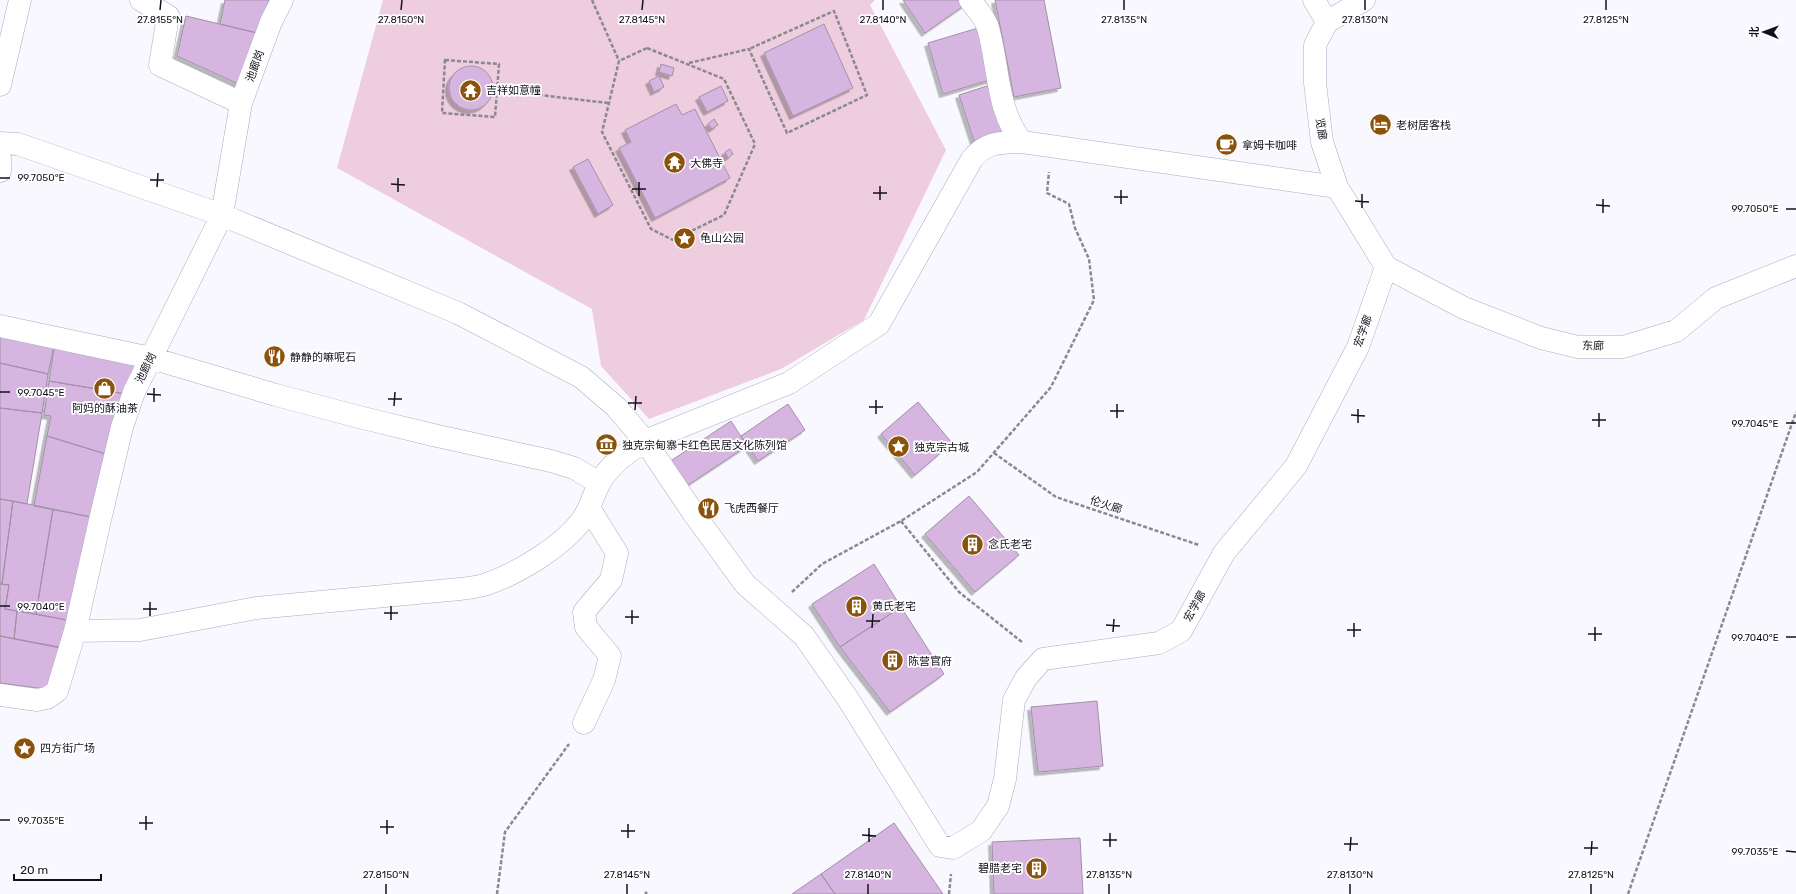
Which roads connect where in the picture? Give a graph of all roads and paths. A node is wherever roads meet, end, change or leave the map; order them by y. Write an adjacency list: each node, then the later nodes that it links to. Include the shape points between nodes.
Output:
1 (20, 0): 12 (street)
2 (141, 0): 14 (street, via 168,16 160,65)
3 (282, 0): 14 (street, 池廊岗, via 271,22)
4 (592, 0): 10 (path)
5 (970, 0): 16 (street, via 988,26 1004,109 1013,131)
6 (1314, 0): 8 (street)
7 (1364, 0): 8 (street)
8 (1327, 22): 21 (street, 览廊, via 1315,45 1315,83 1322,142)
9 (749, 49): 9 (path, via 787,133 867,95 834,11); 11 (path)
10 (619, 61): 11 (path, via 648,48); 15 (path)
11 (689, 63): 15 (path, via 724,79 755,144 724,215 674,240 651,229 602,132)
12 (0, 85)
13 (497, 90): 13 (path, via 495,117 442,113 445,60 499,64); 15 (path)
14 (241, 103): 22 (street, 池廊岗)
15 (608, 103)
16 (1022, 142): 18 (street); 28 (street, via 990,144 979,150 879,324 789,383)
17 (0, 143): 22 (street, via 18,144)
18 (1052, 147): 21 (street); 29 (path, via 1047,193 1069,204 1075,228 1088,259 1094,300 1051,388)
19 (0, 159): 20 (street)
20 (0, 171)
21 (1338, 187): 24 (street, 览廊)
22 (222, 215): 26 (street, 池廊岗); 28 (street, via 458,313 581,377 616,407)
23 (1796, 266): 24 (street, 东廊, via 1716,298 1676,331 1623,347 1578,346 1541,338 1464,308)
24 (1386, 267): 33 (street, 宏学廊, via 1358,347 1296,466)
25 (0, 326): 26 (street)
26 (152, 358): 30 (street, via 359,417 551,461 574,468); 35 (street, 池廊岗, via 134,392 122,427)
27 (1796, 412): 40 (path)
28 (645, 441): 30 (street, via 619,459); 34 (street, via 745,584)
29 (994, 453): 32 (path, via 977,472); 33 (path, 伦火廊, via 1056,497)
30 (599, 483): 31 (street)
31 (589, 508): 35 (street, via 567,536 547,552 518,572 486,585 256,608 140,630); 38 (street, via 617,553 611,580 584,612 586,627 610,656 604,680)
32 (901, 521): 34 (path, via 822,564); 36 (path, via 959,592)
33 (1224, 553): 36 (street, 宏学廊, via 1181,631 1159,643)
34 (774, 609): 36 (street, via 804,636 848,699 940,846 953,848 981,830 998,806 1005,779 1014,700 1026,678)
35 (75, 631): 37 (street, 池廊岗, via 56,691 47,698 37,700)
36 (1043, 658)
37 (0, 695)
38 (584, 722): 39 (path, via 505,832)
39 (497, 894)
40 (1628, 894)

